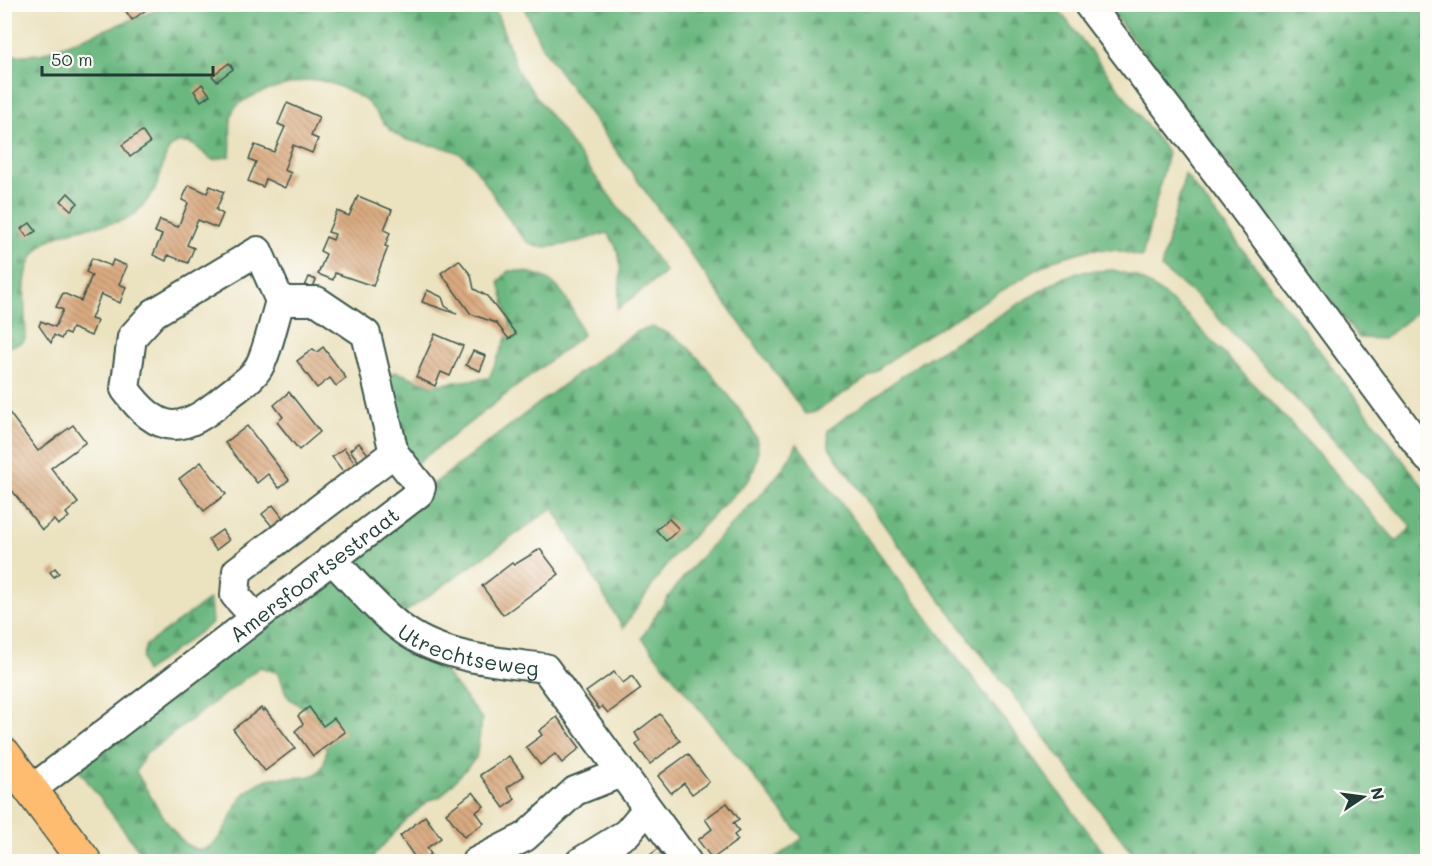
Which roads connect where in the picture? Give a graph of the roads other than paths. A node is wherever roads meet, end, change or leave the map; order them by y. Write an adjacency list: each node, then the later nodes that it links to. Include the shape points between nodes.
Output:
1 (1088, 4): 4 (street)
2 (280, 301): 2 (street, via 258,251 238,261 154,313 132,337 124,389 141,412 163,423 185,425 203,417 257,370); 3 (street, Amersfoortsestraat, via 317,301 366,334)
3 (394, 453): 5 (street, Amersfoortsestraat, via 421,487 419,493); 6 (street, via 237,571 235,595)
4 (1428, 458)
5 (331, 559): 6 (street, Amersfoortsestraat); 8 (street, Utrechtseweg, via 403,630 431,646 545,668)
6 (255, 617): 9 (street, Amersfoortsestraat)
7 (4, 754): 9 (main road)
8 (621, 773): 10 (street, Utrechtseweg); 12 (street, via 574,791 525,837)
9 (31, 790): 11 (main road)
10 (647, 809): 13 (street, via 627,833); 14 (street, Utrechtseweg)
11 (85, 861)
12 (476, 861)
13 (580, 861)
14 (687, 861)

